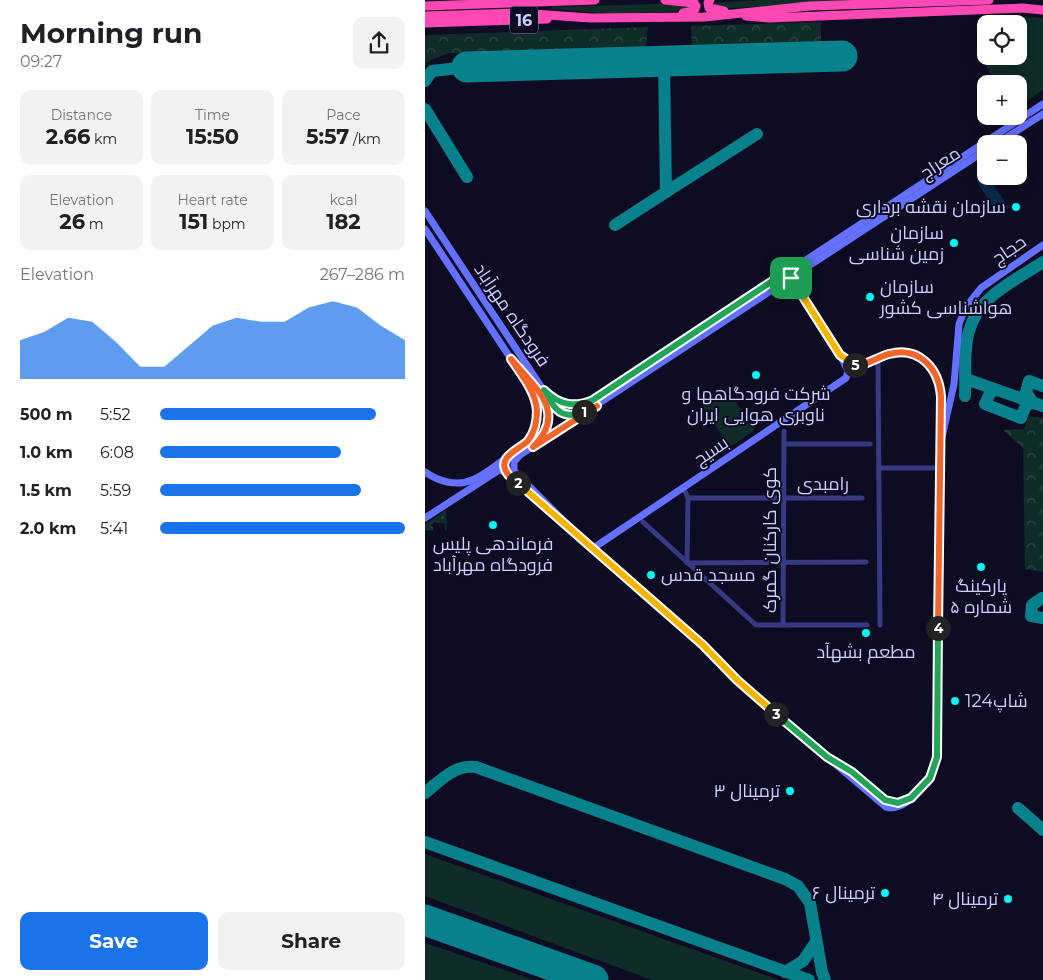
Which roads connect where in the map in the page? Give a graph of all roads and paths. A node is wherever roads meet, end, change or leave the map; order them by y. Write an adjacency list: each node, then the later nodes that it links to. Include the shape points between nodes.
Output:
1 (513, 0): 6 (highway)
2 (595, 0): 6 (highway, 16)
3 (665, 0): 11 (highway, via 692,2 695,8 690,12)
4 (710, 0): 9 (highway, via 708,6 712,10)
5 (989, 0): 9 (highway, 16, via 809,6)
6 (537, 2): 7 (highway, 16)
7 (425, 6)
8 (1043, 10): 9 (highway, via 769,18)
9 (736, 13): 11 (highway, 16)
10 (425, 16): 12 (highway, 16, via 519,13)
11 (649, 17): 12 (highway, 16)
12 (590, 18): 13 (highway, 16)
13 (425, 24)
14 (1043, 104): 20 (main road, معراج)
15 (1043, 114): 16 (main road)
16 (1011, 135)
17 (977, 156): 20 (main road, معراج)
18 (425, 211): 23 (main road, فرودگاه مهرآباد)
19 (425, 229): 24 (main road, فرودگاه مهرآباد)
20 (858, 230): 22 (main road, معراج)
21 (1043, 245): 32 (main road, حجاج, via 988,282 966,306 959,324 954,384)
22 (789, 275): 25 (main road); 28 (main road, معراج)
23 (480, 294): 24 (main road); 28 (main road, فرودگاه مهرآباد, via 544,390 567,405)
24 (471, 300): 27 (main road, فرودگاه مهرآباد)
25 (840, 355): 26 (main road, via 846,361 859,365); 40 (main road, بسیج, via 848,371 846,378)
26 (878, 358): 32 (main road, via 909,353 923,358 932,368 940,388); 35 (street)
27 (511, 359): 33 (main road, via 550,413 546,432); 34 (main road, فرودگاه مهرآباد, via 529,386 537,411 534,430 528,440)
28 (595, 403): 33 (main road, معراج)
29 (784, 431): 30 (street, کوی کارکنان گمرک)
30 (784, 444): 31 (street); 42 (street, کوی کارکنان گمرک)
31 (870, 444)
32 (940, 446): 36 (main road, حجاج)
33 (533, 447): 45 (main road, via 515,459 515,471 558,512)
34 (507, 456): 37 (main road); 37 (main road)
35 (879, 468): 36 (street); 53 (street)
36 (940, 468): 47 (main road, حجاج, via 937,757 930,778 898,807 886,807 737,680 703,645)
37 (500, 469): 39 (main road); 45 (main road)
38 (425, 472): 39 (main road, via 436,480)
39 (474, 483): 44 (main road)
40 (683, 487): 41 (street); 47 (main road, بسیج)
41 (688, 498): 42 (street, رامبدی); 50 (street)
42 (784, 498): 43 (street, رامبدی); 48 (street, کوی کارکنان گمرک)
43 (862, 498)
44 (425, 518)
45 (563, 521): 47 (main road)
46 (643, 522): 50 (street)
47 (592, 549)
48 (783, 562): 49 (street); 50 (street); 51 (street, کوی کارکنان گمرک)
49 (866, 562)
50 (687, 563): 51 (street, via 756,625)
51 (783, 625): 52 (street, کوی کارکنان گمرک)
52 (867, 625)
53 (879, 625)

